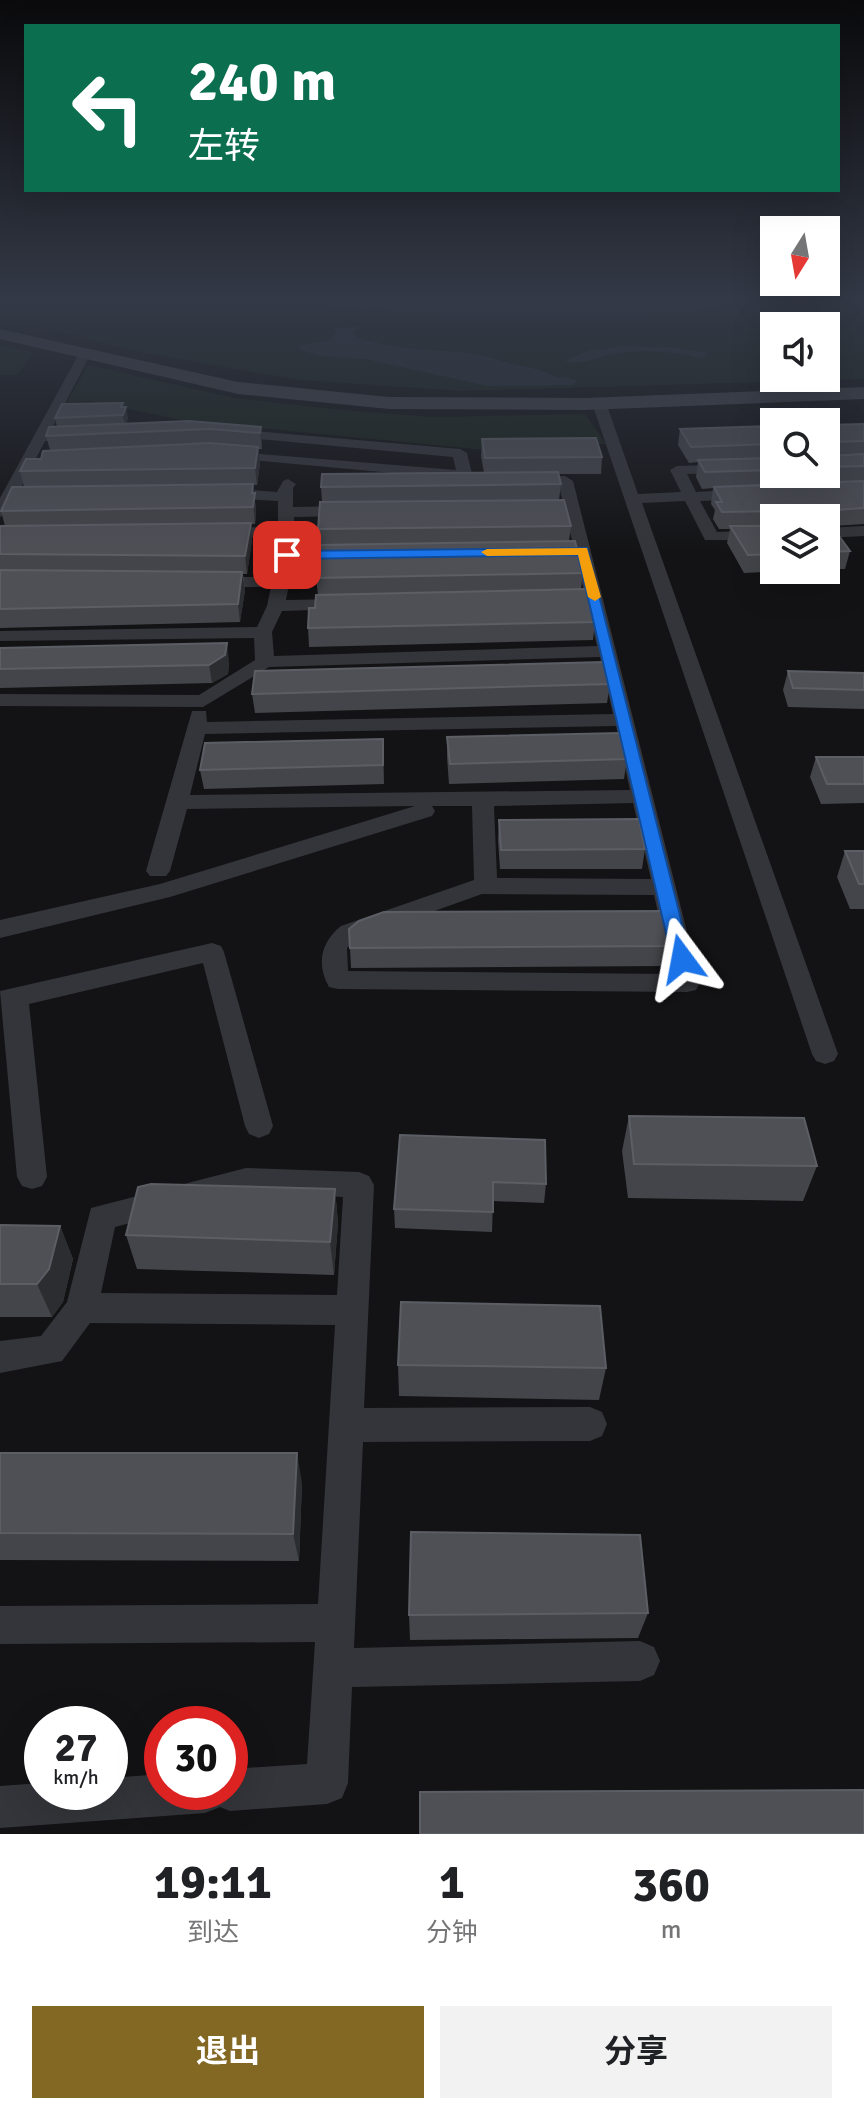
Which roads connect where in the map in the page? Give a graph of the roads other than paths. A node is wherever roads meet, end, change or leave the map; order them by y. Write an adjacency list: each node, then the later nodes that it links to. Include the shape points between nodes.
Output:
1 (68, 385): 7 (street)
2 (223, 385): 4 (main road, via 389,403)
3 (864, 393): 4 (main road)
4 (599, 403): 15 (street)
5 (207, 431): 11 (street)
6 (100, 434): 7 (street)
7 (40, 437): 17 (street, via 35,460)
8 (212, 452): 11 (street)
9 (760, 467): 14 (street, via 677,470)
10 (465, 475): 11 (street); 11 (street, via 460,453 336,441); 30 (street, via 466,483 565,481 564,509 587,599)
11 (297, 481): 12 (street); 16 (street); 20 (street); 23 (street)
12 (210, 493)
13 (769, 493): 14 (street)
14 (691, 497): 15 (street); 21 (street, via 711,537)
15 (633, 499): 45 (street)
16 (365, 511)
17 (0, 512)
18 (864, 531): 19 (street)
19 (840, 532)
20 (207, 533)
21 (760, 535)
22 (365, 554): 23 (street)
23 (287, 555): 25 (street)
24 (187, 581): 25 (street)
25 (281, 582): 27 (street)
26 (356, 604): 27 (street)
27 (276, 606): 28 (street)
28 (263, 632): 29 (street); 31 (street)
29 (0, 636)
30 (608, 651): 31 (street); 34 (street)
31 (265, 662): 33 (street)
32 (0, 700): 33 (street)
33 (203, 701): 35 (street)
34 (625, 720): 35 (street); 36 (street)
35 (195, 728): 38 (street)
36 (643, 796): 37 (street); 42 (street)
37 (483, 799): 38 (street); 41 (street)
38 (178, 802): 40 (street)
39 (424, 811): 43 (street, via 162,891)
40 (158, 871)
41 (486, 886): 42 (street); 42 (street, via 350,932 338,940 333,954 338,980 687,983)
42 (664, 887)
43 (0, 929)
44 (8, 999): 46 (street, via 212,952); 47 (street)
45 (825, 1054)
46 (259, 1126)
47 (32, 1177)
48 (82, 1308): 49 (street); 49 (street, via 102,1217 246,1180 359,1185); 50 (street, via 50,1350)
49 (353, 1310): 52 (street)
50 (0, 1357)
51 (590, 1424): 52 (street)
52 (346, 1425): 53 (street)
53 (336, 1623): 54 (street); 56 (street)
54 (0, 1625)
55 (640, 1661): 56 (street)
56 (333, 1668): 57 (street, via 327,1783)
57 (248, 1789)
58 (144, 1796): 59 (street)
59 (0, 1807)

